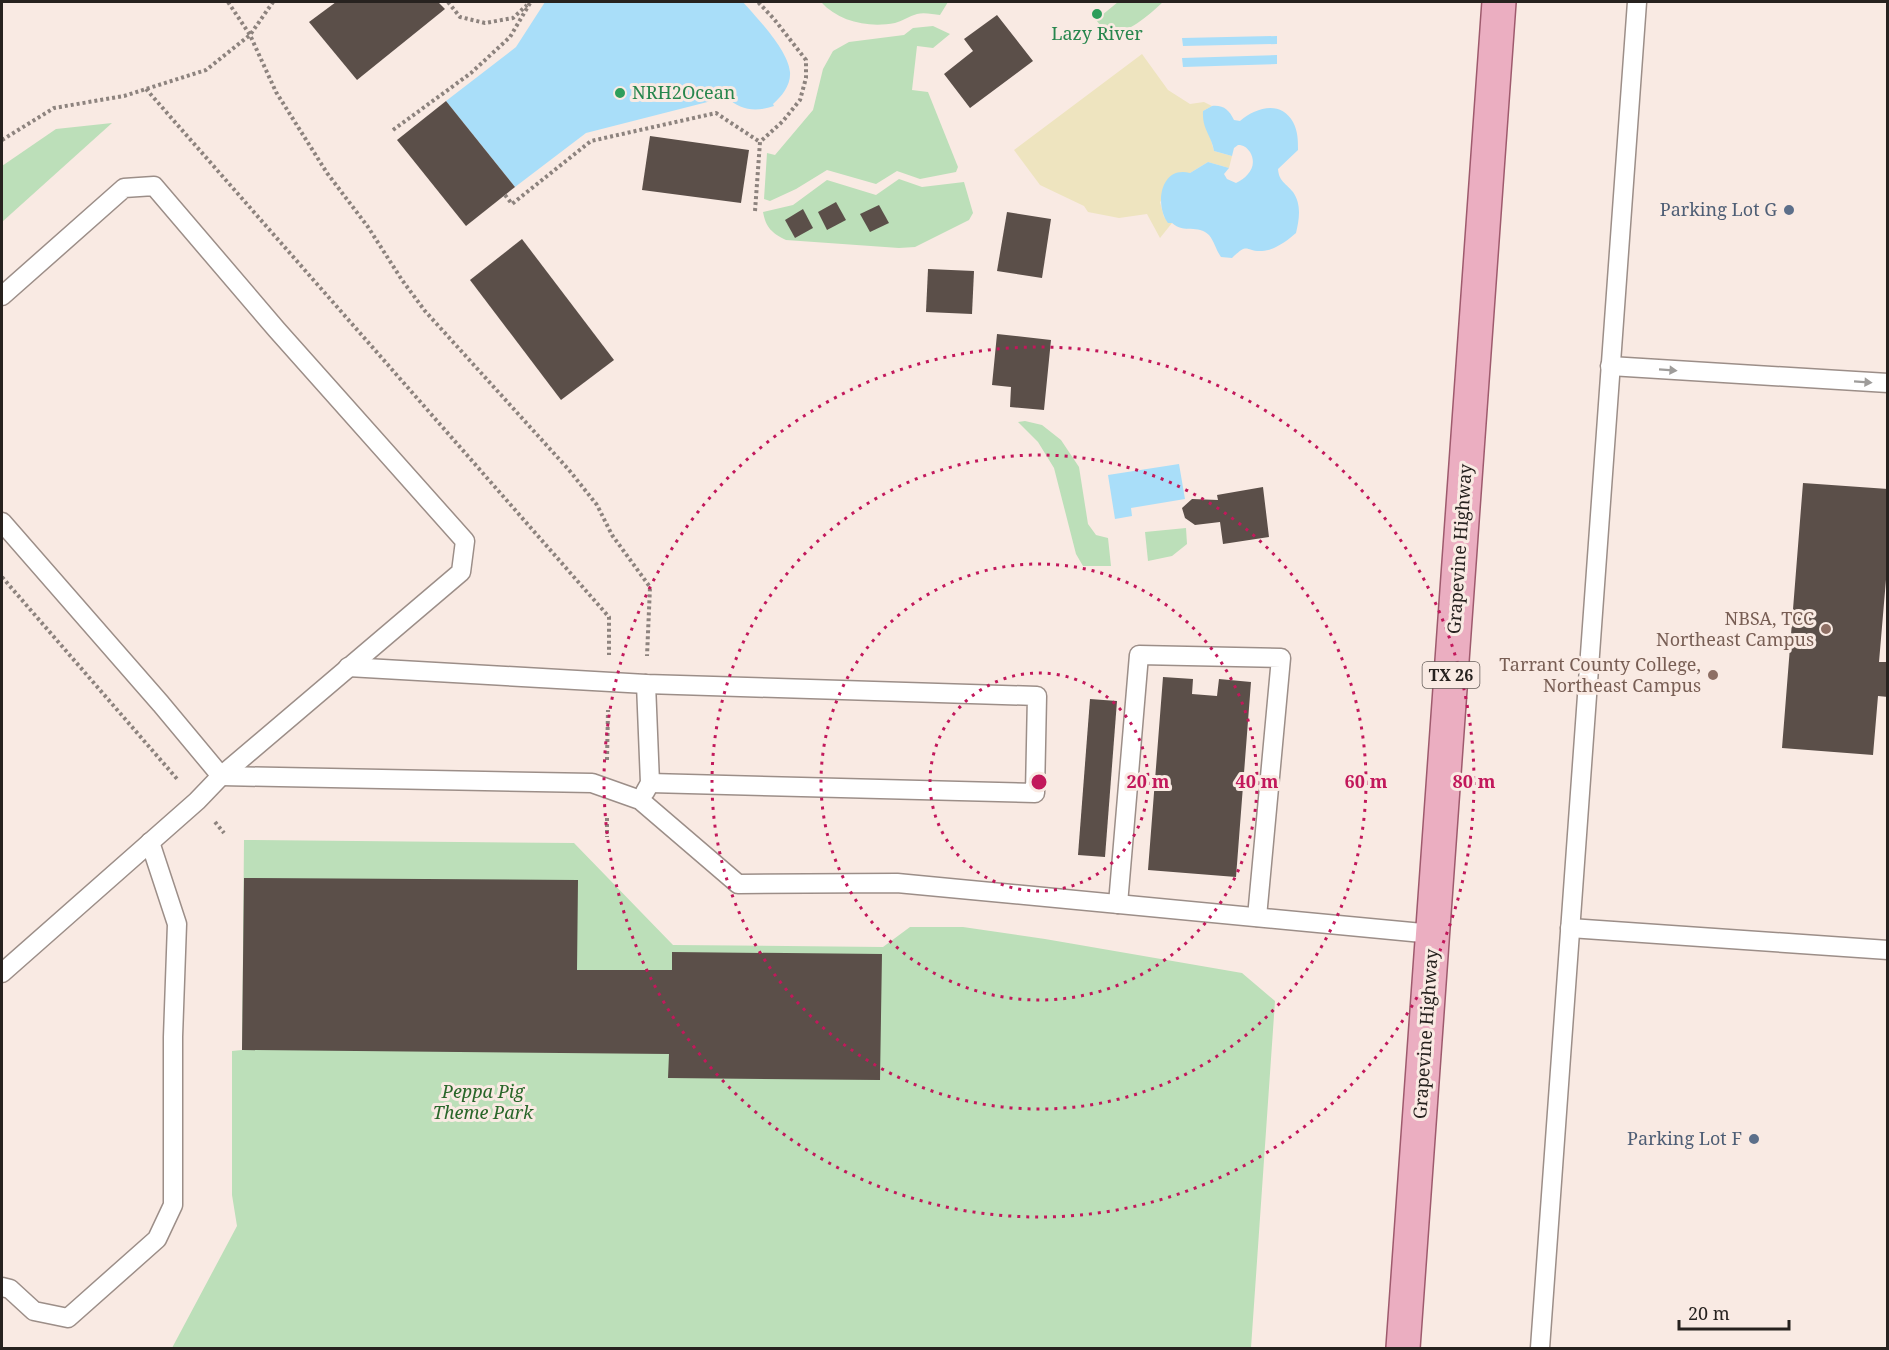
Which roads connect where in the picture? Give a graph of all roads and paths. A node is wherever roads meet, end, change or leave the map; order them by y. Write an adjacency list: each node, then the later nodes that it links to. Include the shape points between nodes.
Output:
1 (228, 2): 8 (path)
2 (273, 2): 8 (path)
3 (448, 2): 4 (path, via 460,17 485,23 513,18)
4 (530, 2): 10 (path, via 510,37 471,73)
5 (758, 2): 12 (path, via 806,60 800,100)
6 (1499, 2): 34 (main road, Grapevine Highway / TX 26)
7 (1637, 2): 16 (lane)
8 (250, 35): 9 (path, via 206,70); 22 (path, via 276,92 402,280 425,311 584,488 650,587)
9 (146, 89): 11 (path, via 54,108); 21 (path, via 609,616)
10 (393, 130)
11 (2, 140)
12 (760, 142): 13 (path, via 716,114 591,141 512,204); 14 (path)
13 (505, 195)
14 (755, 211)
15 (2, 296): 20 (lane, via 124,188 154,186 465,541 461,572)
16 (1610, 366): 17 (lane, one-way to 17); 33 (lane)
17 (1887, 383)
18 (2, 522): 23 (lane)
19 (2, 578): 26 (path)
20 (348, 667): 21 (lane); 23 (lane)
21 (608, 682): 22 (lane); 25 (path)
22 (646, 684): 24 (lane); 24 (lane, via 1037,696 1035,793)
23 (221, 776): 25 (lane, via 592,783); 26 (lane)
24 (650, 783): 27 (lane)
25 (607, 789): 27 (lane); 29 (path)
26 (197, 801): 28 (path); 30 (lane)
27 (640, 801): 31 (lane, via 738,884 897,883)
28 (224, 833)
29 (607, 837)
30 (150, 842): 36 (lane); 37 (lane, via 177,924 173,1205 157,1239 68,1318 34,1311 10,1289)
31 (1118, 904): 32 (lane); 32 (lane, via 1138,656 1281,658)
32 (1257, 917): 34 (lane)
33 (1570, 928): 35 (lane); 39 (lane)
34 (1433, 934): 38 (main road, Grapevine Highway / TX 26)
35 (1887, 950)
36 (2, 973)
37 (2, 1287)
38 (1403, 1348)
39 (1540, 1348)

